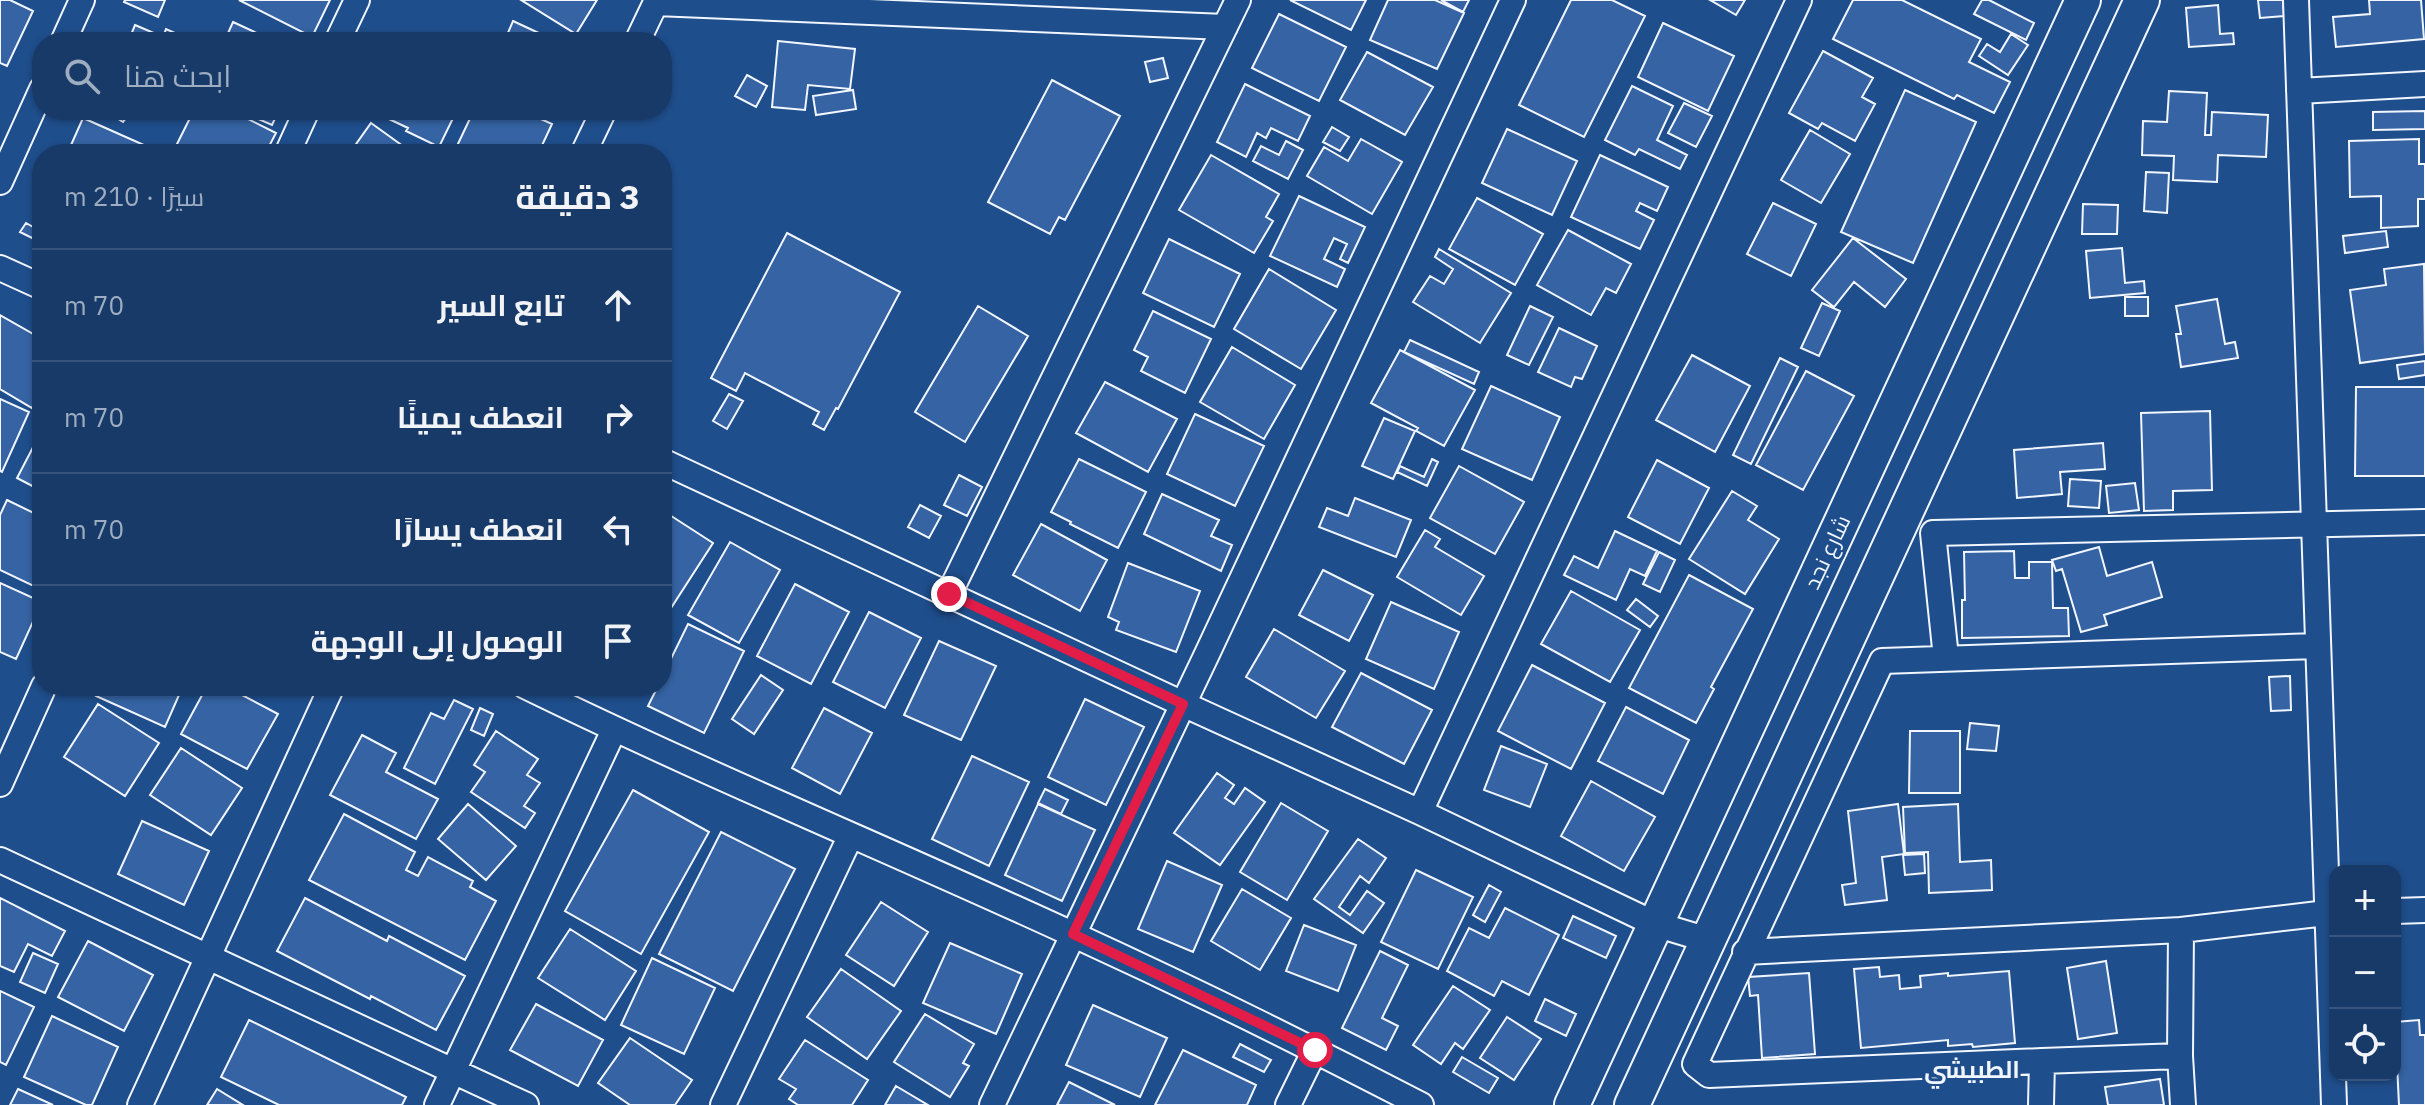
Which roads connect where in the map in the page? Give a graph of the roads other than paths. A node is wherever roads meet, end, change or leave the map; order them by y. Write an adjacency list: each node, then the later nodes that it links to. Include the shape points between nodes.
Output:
1 (82, 0): 11 (street)
2 (357, 0): 12 (street)
3 (1238, 0): 10 (street)
4 (1513, 0): 33 (street)
5 (1799, 0): 36 (street)
6 (2083, 0): 43 (street, شارع نجد)
7 (2142, 0): 47 (street)
8 (2296, 0): 15 (street)
9 (656, 1): 10 (street); 13 (street)
10 (1225, 27): 27 (street)
11 (68, 32)
12 (342, 32)
13 (642, 32)
14 (2425, 84): 15 (street)
15 (2299, 91): 26 (street)
16 (32, 111): 21 (street)
17 (302, 120): 19 (street)
18 (599, 120): 20 (street)
19 (292, 144)
20 (588, 144)
21 (0, 182)
22 (0, 268): 23 (street)
23 (32, 282)
24 (672, 466): 27 (street)
25 (2425, 522): 26 (street)
26 (2313, 524): 28 (street); 29 (street, via 1933,533)
27 (949, 594): 33 (street)
28 (2318, 646): 29 (street); 39 (street)
29 (1946, 658): 48 (street, via 1882,661)
30 (40, 696): 35 (street)
31 (327, 696): 49 (street)
32 (545, 696): 34 (street)
33 (1183, 704): 36 (street); 45 (street)
34 (614, 730): 37 (street); 53 (street)
35 (0, 784)
36 (1420, 812): 43 (street)
37 (851, 835): 45 (street); 57 (street)
38 (0, 860): 49 (street)
39 (2329, 871)
40 (2425, 910): 41 (street)
41 (2401, 911)
42 (2329, 912): 44 (street)
43 (1655, 924): 47 (street); 61 (street, شارع نجد)
44 (2181, 930): 48 (street); 51 (street)
45 (1073, 934): 50 (street); 58 (street)
46 (2331, 937): 65 (street)
47 (1708, 940): 62 (street)
48 (1745, 952): 52 (street, via 1695,1064 1709,1075)
49 (207, 958): 53 (street); 54 (street)
50 (1315, 1050): 59 (street); 60 (street)
51 (2180, 1056): 52 (street); 64 (street)
52 (2042, 1061): 63 (street)
53 (454, 1070): 55 (street); 56 (street)
54 (140, 1105)
55 (437, 1105)
56 (526, 1105)
57 (723, 1105)
58 (992, 1105)
59 (1288, 1105)
60 (1421, 1105)
61 (1572, 1105)
62 (1632, 1105)
63 (2041, 1105)
64 (2183, 1105)
65 (2334, 1105)

